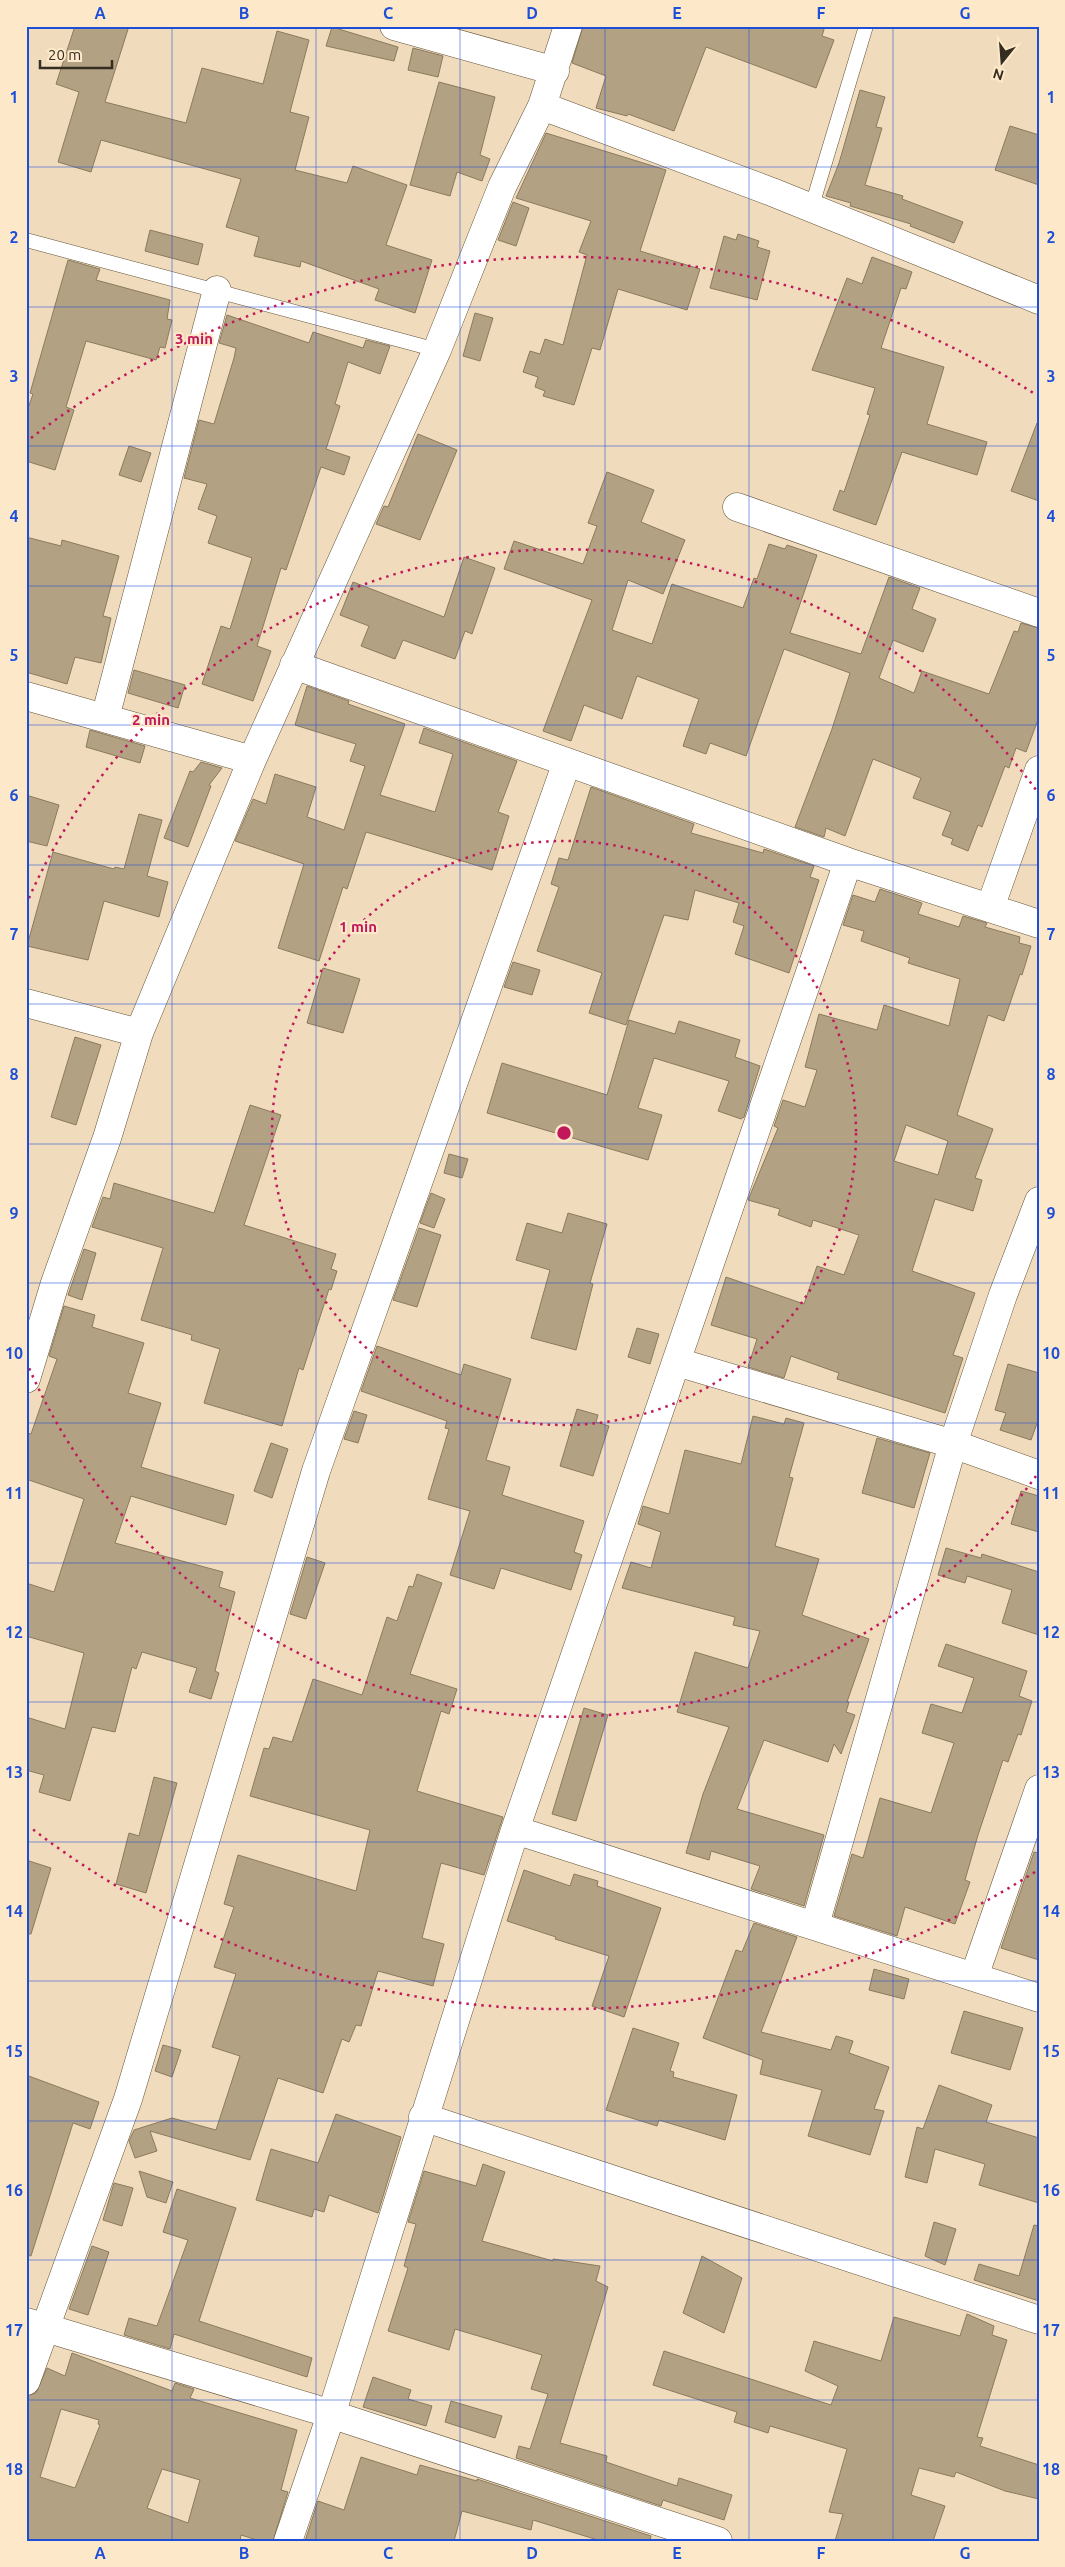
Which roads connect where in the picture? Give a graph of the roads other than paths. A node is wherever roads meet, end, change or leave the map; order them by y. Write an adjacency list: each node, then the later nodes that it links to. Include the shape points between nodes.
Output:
1 (394, 26): 4 (street)
2 (568, 26): 4 (street)
3 (866, 26): 6 (lane)
4 (555, 71): 5 (street)
5 (542, 106): 6 (street); 10 (street, via 502,187)
6 (811, 209): 9 (street)
7 (26, 240): 8 (lane)
8 (217, 290): 10 (lane); 15 (street)
9 (1039, 300)
10 (437, 350): 13 (street)
11 (737, 507): 12 (street)
12 (1039, 613)
13 (294, 665): 16 (street); 17 (street)
14 (26, 696): 15 (street)
15 (106, 718): 16 (street)
16 (252, 760): 23 (street)
17 (567, 762): 19 (street); 36 (street, via 316,1471 128,2099)
18 (1039, 770): 20 (street)
19 (848, 862): 20 (street); 25 (street)
20 (990, 908): 21 (street)
21 (1039, 924)
22 (26, 1003): 23 (street)
23 (139, 1033): 26 (street)
24 (1039, 1201): 27 (street, via 1003,1295)
25 (677, 1362): 27 (street); 30 (street)
26 (26, 1379)
27 (953, 1444): 28 (street); 31 (street)
28 (1039, 1475)
29 (1039, 1789): 32 (street)
30 (515, 1830): 31 (street); 34 (street)
31 (814, 1925): 32 (street)
32 (974, 1977): 33 (street)
33 (1039, 1998)
34 (423, 2117): 35 (street); 38 (street)
35 (1039, 2320)
36 (36, 2325): 37 (street); 38 (street)
37 (26, 2381)
38 (331, 2414): 39 (street); 40 (street)
39 (288, 2541)
40 (718, 2541)

